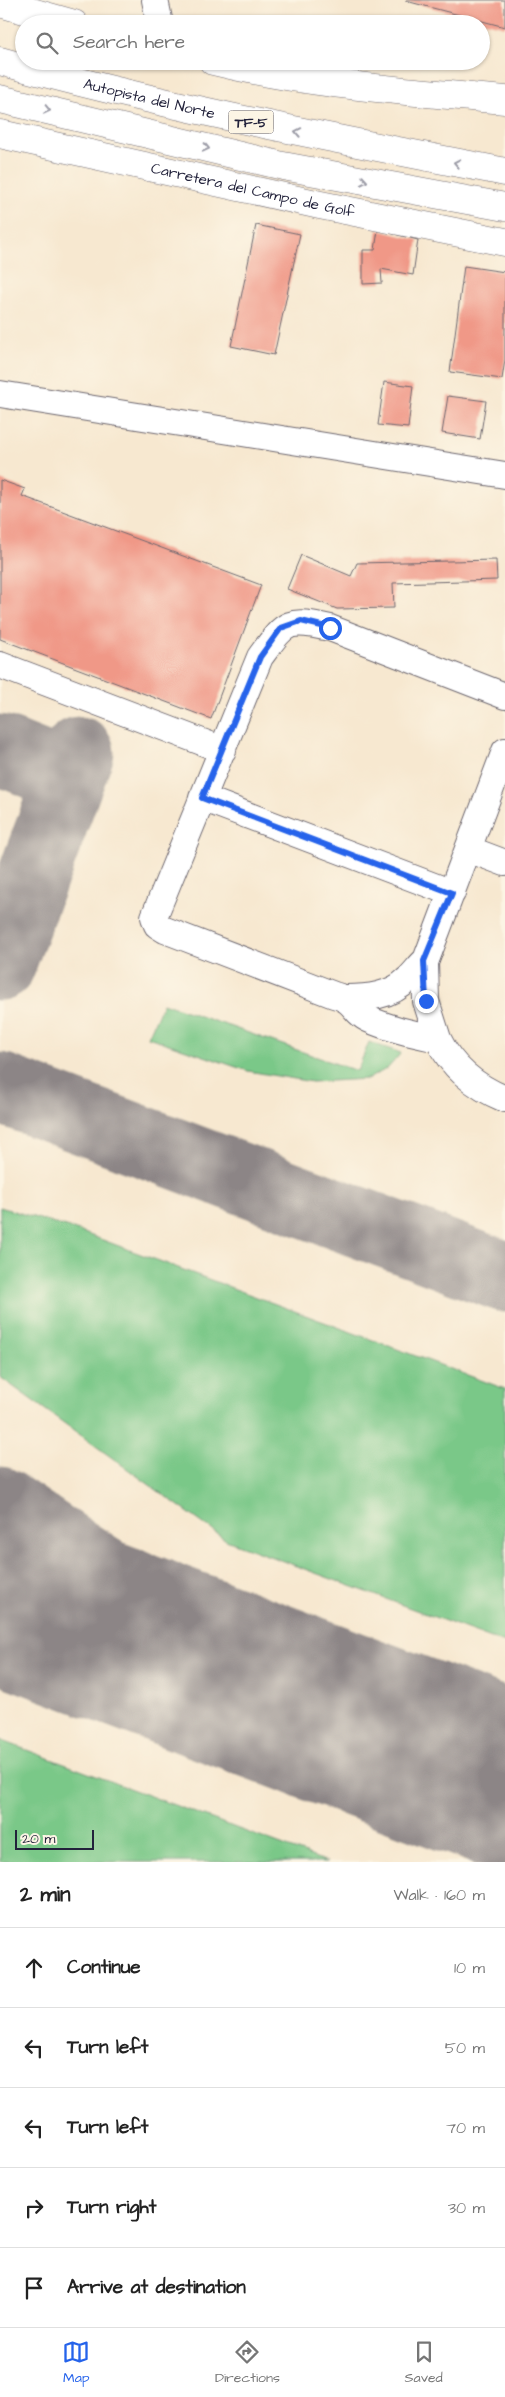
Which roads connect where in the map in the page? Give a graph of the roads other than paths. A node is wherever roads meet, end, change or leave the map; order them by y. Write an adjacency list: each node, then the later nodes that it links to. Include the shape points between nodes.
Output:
1 (155, 0): 4 (street)
2 (0, 3): 3 (main road)
3 (42, 15)
4 (158, 15)
5 (0, 61): 6 (main road, Autopista del Norte / TF-5, one-way to 5)
6 (15, 65)
7 (32, 70): 12 (main road, Autopista del Norte / TF-5, one-way to 7, via 263,125)
8 (248, 70): 10 (main road, via 336,84)
9 (0, 99): 13 (main road, TF-5, one-way to 13, via 283,166)
10 (505, 100)
11 (0, 134): 14 (main road, Carretera del Campo de Golf, via 320,205)
12 (505, 172)
13 (505, 207)
14 (505, 242)
15 (0, 394): 16 (street)
16 (505, 475)
17 (0, 665): 19 (street)
18 (505, 696): 19 (street, via 330,628 301,621 281,628 260,657)
19 (223, 750): 21 (street)
20 (505, 751): 22 (street)
21 (202, 798): 24 (street); 26 (street, via 155,912 157,925)
22 (468, 849): 23 (street); 24 (street)
23 (505, 863)
24 (452, 893): 25 (street)
25 (424, 961): 26 (street, via 406,982 392,990 370,997); 27 (street, via 426,1001)
26 (346, 998): 27 (street, via 366,1018)
27 (438, 1039): 28 (street, via 461,1073)
28 (505, 1099)

